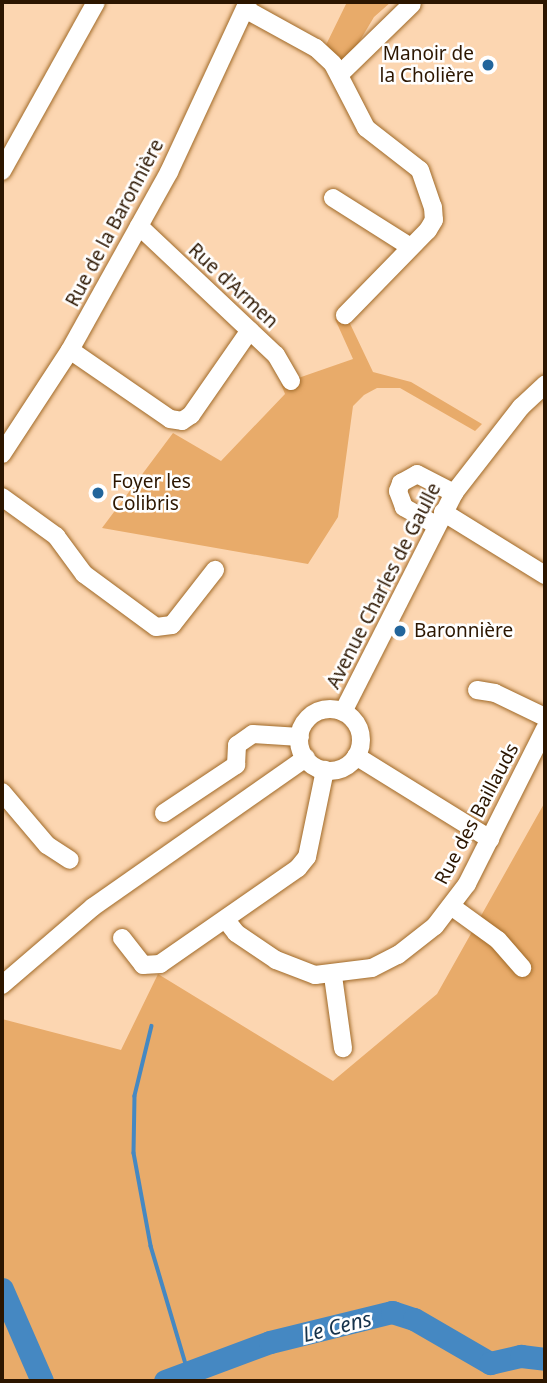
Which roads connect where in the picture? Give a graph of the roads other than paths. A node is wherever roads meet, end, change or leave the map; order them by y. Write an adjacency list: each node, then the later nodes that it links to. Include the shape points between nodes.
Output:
1 (96, 2): 5 (street)
2 (412, 4): 4 (street)
3 (246, 5): 4 (street, via 316,47); 7 (street, Rue de la Baronnière)
4 (340, 74): 8 (street, via 351,105 366,128 420,170 434,220)
5 (2, 171)
6 (333, 198): 8 (street)
7 (139, 226): 10 (street, Rue d'Armen); 11 (street, Rue de la Baronnière)
8 (409, 246): 9 (street)
9 (345, 316)
10 (250, 330): 11 (street, via 191,415 181,421 170,419); 12 (street, Rue d'Armen, via 276,355)
11 (70, 351): 14 (street, Rue de la Baronnière)
12 (291, 382)
13 (545, 385): 15 (street, Avenue Charles de Gaulle, via 521,407)
14 (2, 454)
15 (454, 493): 17 (street, Avenue Charles de Gaulle); 17 (street, via 417,474 401,483 398,491 404,507)
16 (2, 497): 18 (street, via 56,536 85,574 156,627 172,625)
17 (440, 519): 19 (street); 21 (street, Avenue Charles de Gaulle)
18 (215, 570)
19 (545, 575)
20 (477, 690): 22 (street, via 495,693)
21 (343, 712): 24 (street, via 317,712 305,722); 25 (street, via 359,731)
22 (545, 717)
23 (545, 729): 30 (street, Rue des Baillauds)
24 (300, 737): 26 (street); 29 (street, via 253,734 237,745 236,765)
25 (356, 756): 27 (street, via 344,767); 30 (street)
26 (306, 758): 27 (street); 37 (street, via 93,907)
27 (325, 770): 33 (street, via 307,857)
28 (2, 792): 31 (street, via 47,845)
29 (164, 813)
30 (489, 839): 32 (street, Rue des Baillauds)
31 (70, 860)
32 (451, 906): 35 (street, via 498,940); 36 (street, Rue des Baillauds, via 435,926 398,956 372,968)
33 (226, 920): 34 (street, via 152,967 143,965); 36 (street, Rue des Baillauds, via 236,933 276,960 315,975)
34 (122, 938)
35 (522, 968)
36 (333, 976): 38 (street)
37 (2, 985)
38 (343, 1048)

